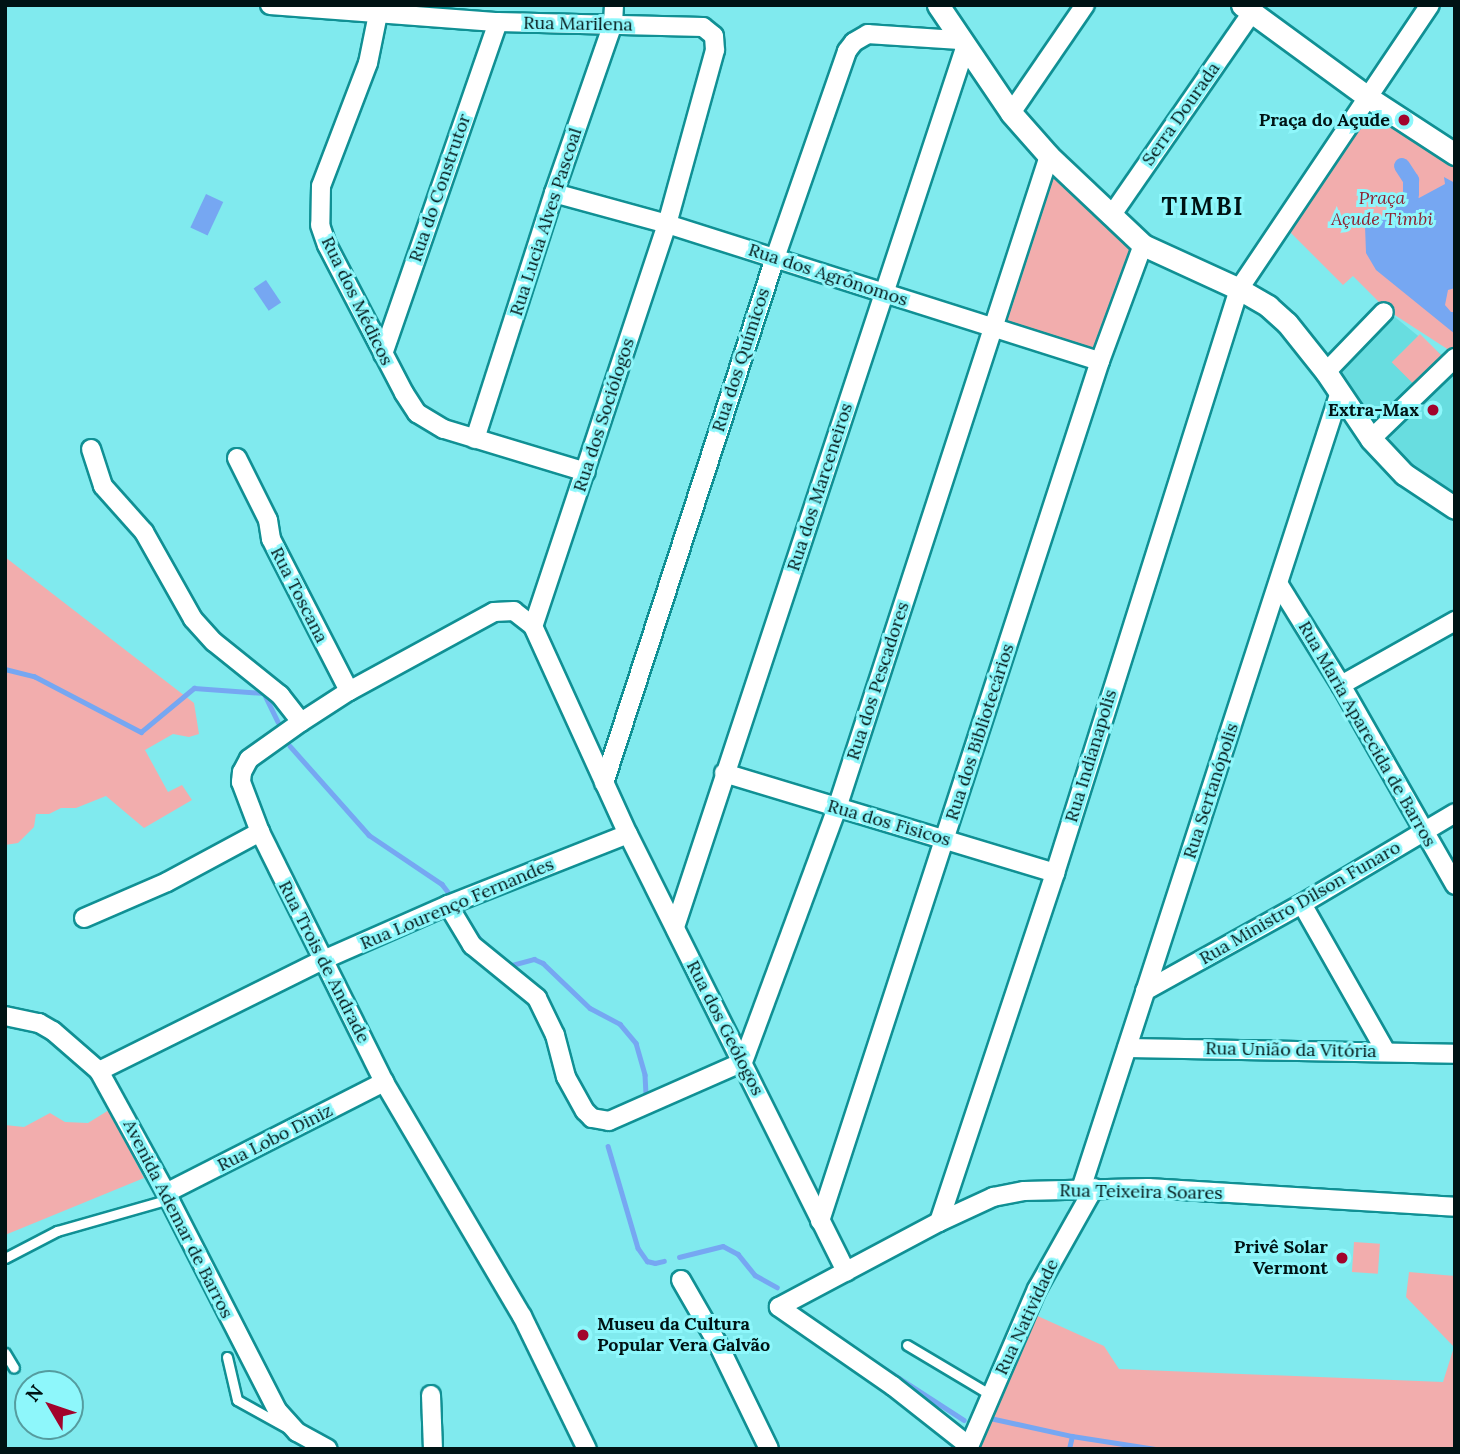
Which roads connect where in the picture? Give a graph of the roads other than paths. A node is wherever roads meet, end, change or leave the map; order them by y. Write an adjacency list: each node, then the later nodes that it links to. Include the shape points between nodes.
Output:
1 (270, 5): 6 (street, Rua Marilena)
2 (614, 5): 10 (street, Rua Lucia Alves Pascoal)
3 (938, 5): 12 (street)
4 (1085, 5): 14 (street)
5 (1430, 5): 13 (street, Rua Indianapolis)
6 (303, 7): 8 (street, Rua Marilena)
7 (1247, 9): 13 (street); 18 (street, Serra Dourada)
8 (378, 14): 9 (street, Rua Marilena); 26 (street, Rua dos Médicos, via 368,63 327,168 318,206 327,245)
9 (498, 22): 10 (street, Rua Marilena); 26 (street, Rua do Construtor)
10 (613, 24): 11 (street, Rua Marilena, via 704,27); 17 (street, Rua Lucia Alves Pascoal)
11 (714, 36): 19 (street, Rua dos Sociólogos, via 715,50)
12 (962, 44): 14 (street); 21 (street, Rua dos Químicos, via 868,34 854,42); 23 (street, Rua dos Marceneiros)
13 (1369, 98): 15 (street); 22 (street, Rua Indianapolis)
14 (1011, 113): 16 (street)
15 (1455, 154)
16 (1049, 156): 18 (street); 25 (street, Rua dos Pescadores)
17 (554, 193): 19 (street, Rua dos Agrônomos); 31 (street, Rua Lucia Alves Pascoal)
18 (1111, 216): 20 (street)
19 (667, 224): 21 (street, Rua dos Agrônomos); 35 (street, Rua dos Sociólogos)
20 (1143, 245): 22 (street); 28 (street, Rua dos Bibliotecários)
21 (775, 258): 23 (street, Rua dos Agrônomos); 44 (street, Rua dos Químicos)
22 (1239, 289): 29 (street, via 1287,323); 51 (street, Rua Indianapolis)
23 (884, 294): 25 (street, Rua dos Agrônomos); 43 (street, Rua dos Marceneiros)
24 (1384, 312): 29 (street)
25 (992, 327): 28 (street, Rua dos Agrônomos); 45 (street, Rua dos Pescadores)
26 (383, 354): 31 (street, Rua dos Médicos, via 417,412 444,429)
27 (1455, 358): 32 (street)
28 (1100, 361): 50 (street, Rua dos Bibliotecários)
29 (1326, 372): 30 (street)
30 (1340, 392): 32 (street); 37 (street, Rua Sertanópolis)
31 (475, 439): 35 (street, Rua dos Médicos)
32 (1371, 439): 36 (street, via 1404,474)
33 (91, 449): 42 (street, via 103,486 144,532 193,619 214,642 280,695)
34 (237, 458): 41 (street, Rua Toscana, via 268,520 271,539)
35 (586, 472): 39 (street, Rua dos Sociólogos)
36 (1455, 508)
37 (1279, 585): 40 (street, Rua Maria Aparecida de Barros); 58 (street, Rua Sertanópolis)
38 (1455, 621): 40 (street)
39 (533, 626): 41 (street, Rua Trois de Andrade, via 514,611 494,612); 44 (street)
40 (1341, 685): 47 (street, Rua Maria Aparecida de Barros)
41 (349, 691): 42 (street, Rua Trois de Andrade)
42 (301, 722): 48 (street, Rua Trois de Andrade, via 249,759 242,772 241,782)
43 (724, 774): 45 (street, Rua dos Fisicos); 56 (street, Rua dos Marceneiros)
44 (604, 783): 49 (street, Rua dos Geólogos)
45 (836, 808): 50 (street, Rua dos Fisicos); 63 (street, Rua dos Pescadores)
46 (1455, 813): 47 (street, Rua Ministro Dilson Funaro)
47 (1424, 831): 52 (street, Rua Maria Aparecida de Barros); 53 (street, Rua Ministro Dilson Funaro)
48 (260, 832): 55 (street, via 167,882); 57 (street, Rua Trois de Andrade)
49 (628, 834): 54 (street, Rua Lourenço Fernandes); 56 (street, Rua dos Geólogos)
50 (946, 840): 51 (street, Rua dos Fisicos); 69 (street, Rua dos Bibliotecários)
51 (1055, 873): 70 (street, Rua Indianapolis)
52 (1455, 885)
53 (1302, 904): 58 (street, Rua Ministro Dilson Funaro); 61 (street)
54 (448, 905): 57 (street, Rua Lourenço Fernandes); 63 (street, via 472,945 537,999 555,1035 566,1077 592,1118 608,1121)
55 (84, 918)
56 (675, 927): 63 (street, Rua dos Geólogos)
57 (323, 960): 64 (street, Rua Lourenço Fernandes); 65 (street, Rua Trois de Andrade)
58 (1145, 991): 60 (street, Rua Sertanópolis)
59 (5, 1016): 64 (street, Avenida Ademar de Barros, via 53,1031)
60 (1127, 1048): 61 (street, Rua União da Vitória); 66 (street, Rua Sertanópolis)
61 (1385, 1052): 62 (street, Rua União da Vitória)
62 (1455, 1054)
63 (743, 1062): 69 (street, Rua dos Geólogos)
64 (99, 1071): 67 (street, Avenida Ademar de Barros)
65 (384, 1082): 67 (street, Rua Lobo Diniz); 84 (street, Rua Trois de Andrade, via 522,1315)
66 (1087, 1189): 68 (street, Rua Teixeira Soares, via 1175,1190); 70 (street, Rua Teixeira Soares, via 993,1197); 79 (street, Rua Natividade)
67 (167, 1196): 71 (lane, via 57,1231); 80 (street, Avenida Ademar de Barros, via 266,1391)
68 (1455, 1208)
69 (820, 1221): 72 (street, Rua dos Geólogos)
70 (939, 1222): 72 (street, Rua Teixeira Soares)
71 (5, 1258)
72 (846, 1272): 81 (street, Rua Teixeira Soares, via 779,1307 893,1386)
73 (681, 1280): 85 (street)
74 (907, 1345): 79 (lane)
75 (5, 1353): 77 (lane)
76 (227, 1357): 80 (lane, via 237,1400)
77 (14, 1368)
78 (431, 1395): 83 (street)
79 (991, 1395): 81 (street, Rua Natividade)
80 (297, 1432): 82 (street, Avenida Ademar de Barros)
81 (968, 1447)
82 (328, 1449)
83 (433, 1449)
84 (587, 1449)
85 (769, 1449)

